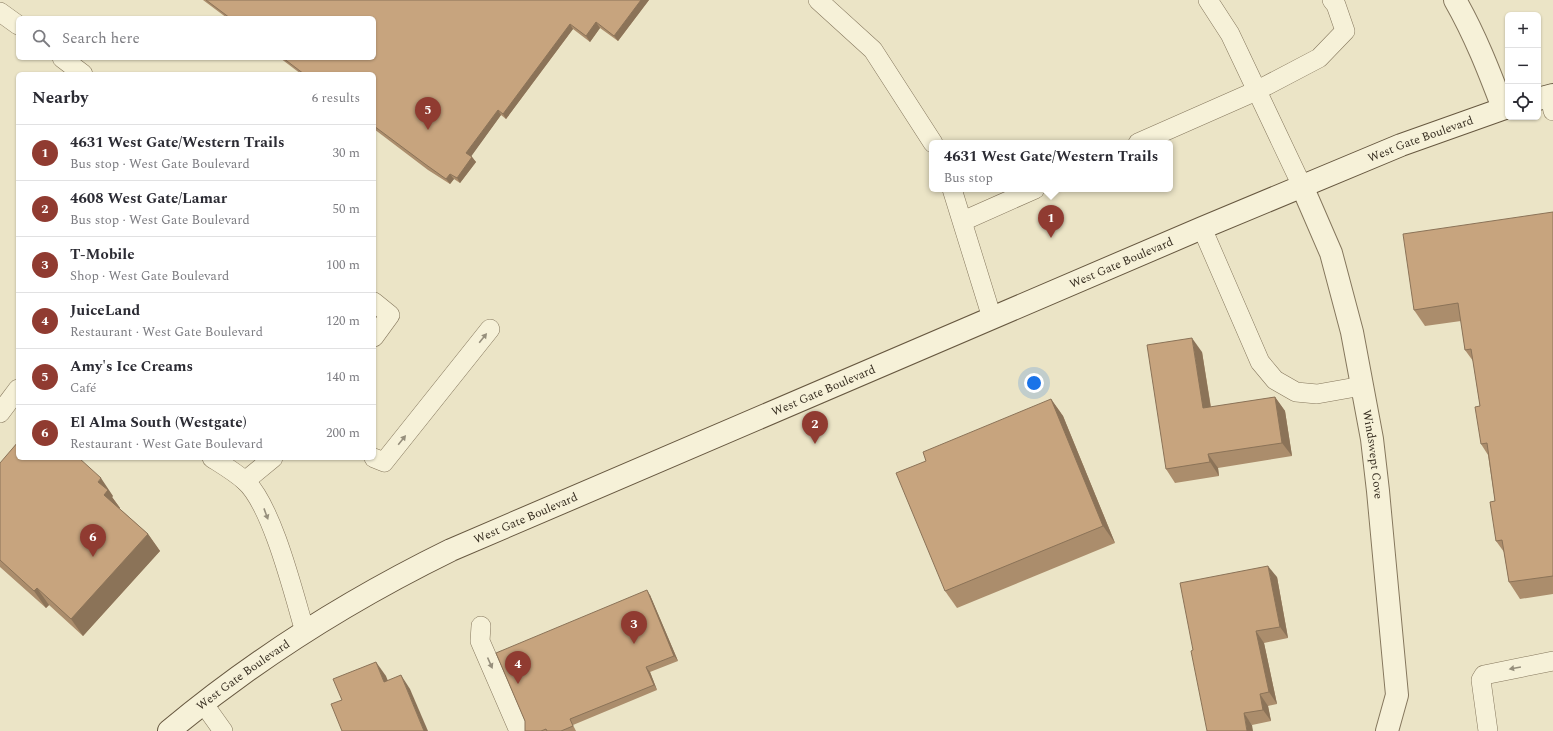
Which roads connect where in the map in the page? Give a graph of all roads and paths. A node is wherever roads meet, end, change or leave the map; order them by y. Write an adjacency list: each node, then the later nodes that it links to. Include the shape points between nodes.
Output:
1 (818, 0): 12 (lane, via 873,50)
2 (1208, 0): 9 (lane, via 1230,34)
3 (1332, 0): 9 (lane, via 1345,31 1319,58)
4 (1455, 0): 10 (main road, via 1484,55)
5 (0, 12): 6 (lane)
6 (16, 24)
7 (65, 60): 8 (lane)
8 (80, 72)
9 (1256, 91): 13 (lane); 14 (lane)
10 (1505, 105)
11 (1505, 107): 14 (main road, West Gate Boulevard, via 1401,145)
12 (931, 140)
13 (1145, 140)
14 (1302, 186): 18 (main road, West Gate Boulevard); 23 (main road, Windswept Cove, via 1331,253 1352,332)
15 (953, 192): 17 (lane)
16 (1028, 192): 17 (lane)
17 (963, 221): 20 (lane)
18 (1202, 228): 20 (main road, West Gate Boulevard); 23 (lane, via 1260,362 1275,380 1296,392 1317,394)
19 (376, 304): 22 (lane, via 390,315)
20 (992, 318): 31 (main road, West Gate Boulevard, via 451,550 381,586)
21 (490, 329): 26 (lane, one-way to 21, via 384,462)
22 (376, 334)
23 (1362, 386): 37 (main road, Windswept Cove, via 1378,491 1397,695)
24 (16, 392): 25 (lane)
25 (0, 413)
26 (376, 459)
27 (215, 460): 29 (lane)
28 (271, 460): 29 (lane)
29 (245, 481): 31 (lane, one-way to 31, via 263,506)
30 (481, 626): 36 (lane, one-way to 36, via 480,641)
31 (305, 632): 33 (main road, West Gate Boulevard)
32 (1553, 661): 38 (lane, one-way to 38, via 1484,675 1481,680)
33 (203, 703): 34 (main road, West Gate Boulevard); 35 (lane)
34 (169, 731)
35 (223, 731)
36 (519, 731)
37 (1387, 731)
38 (1488, 731)

